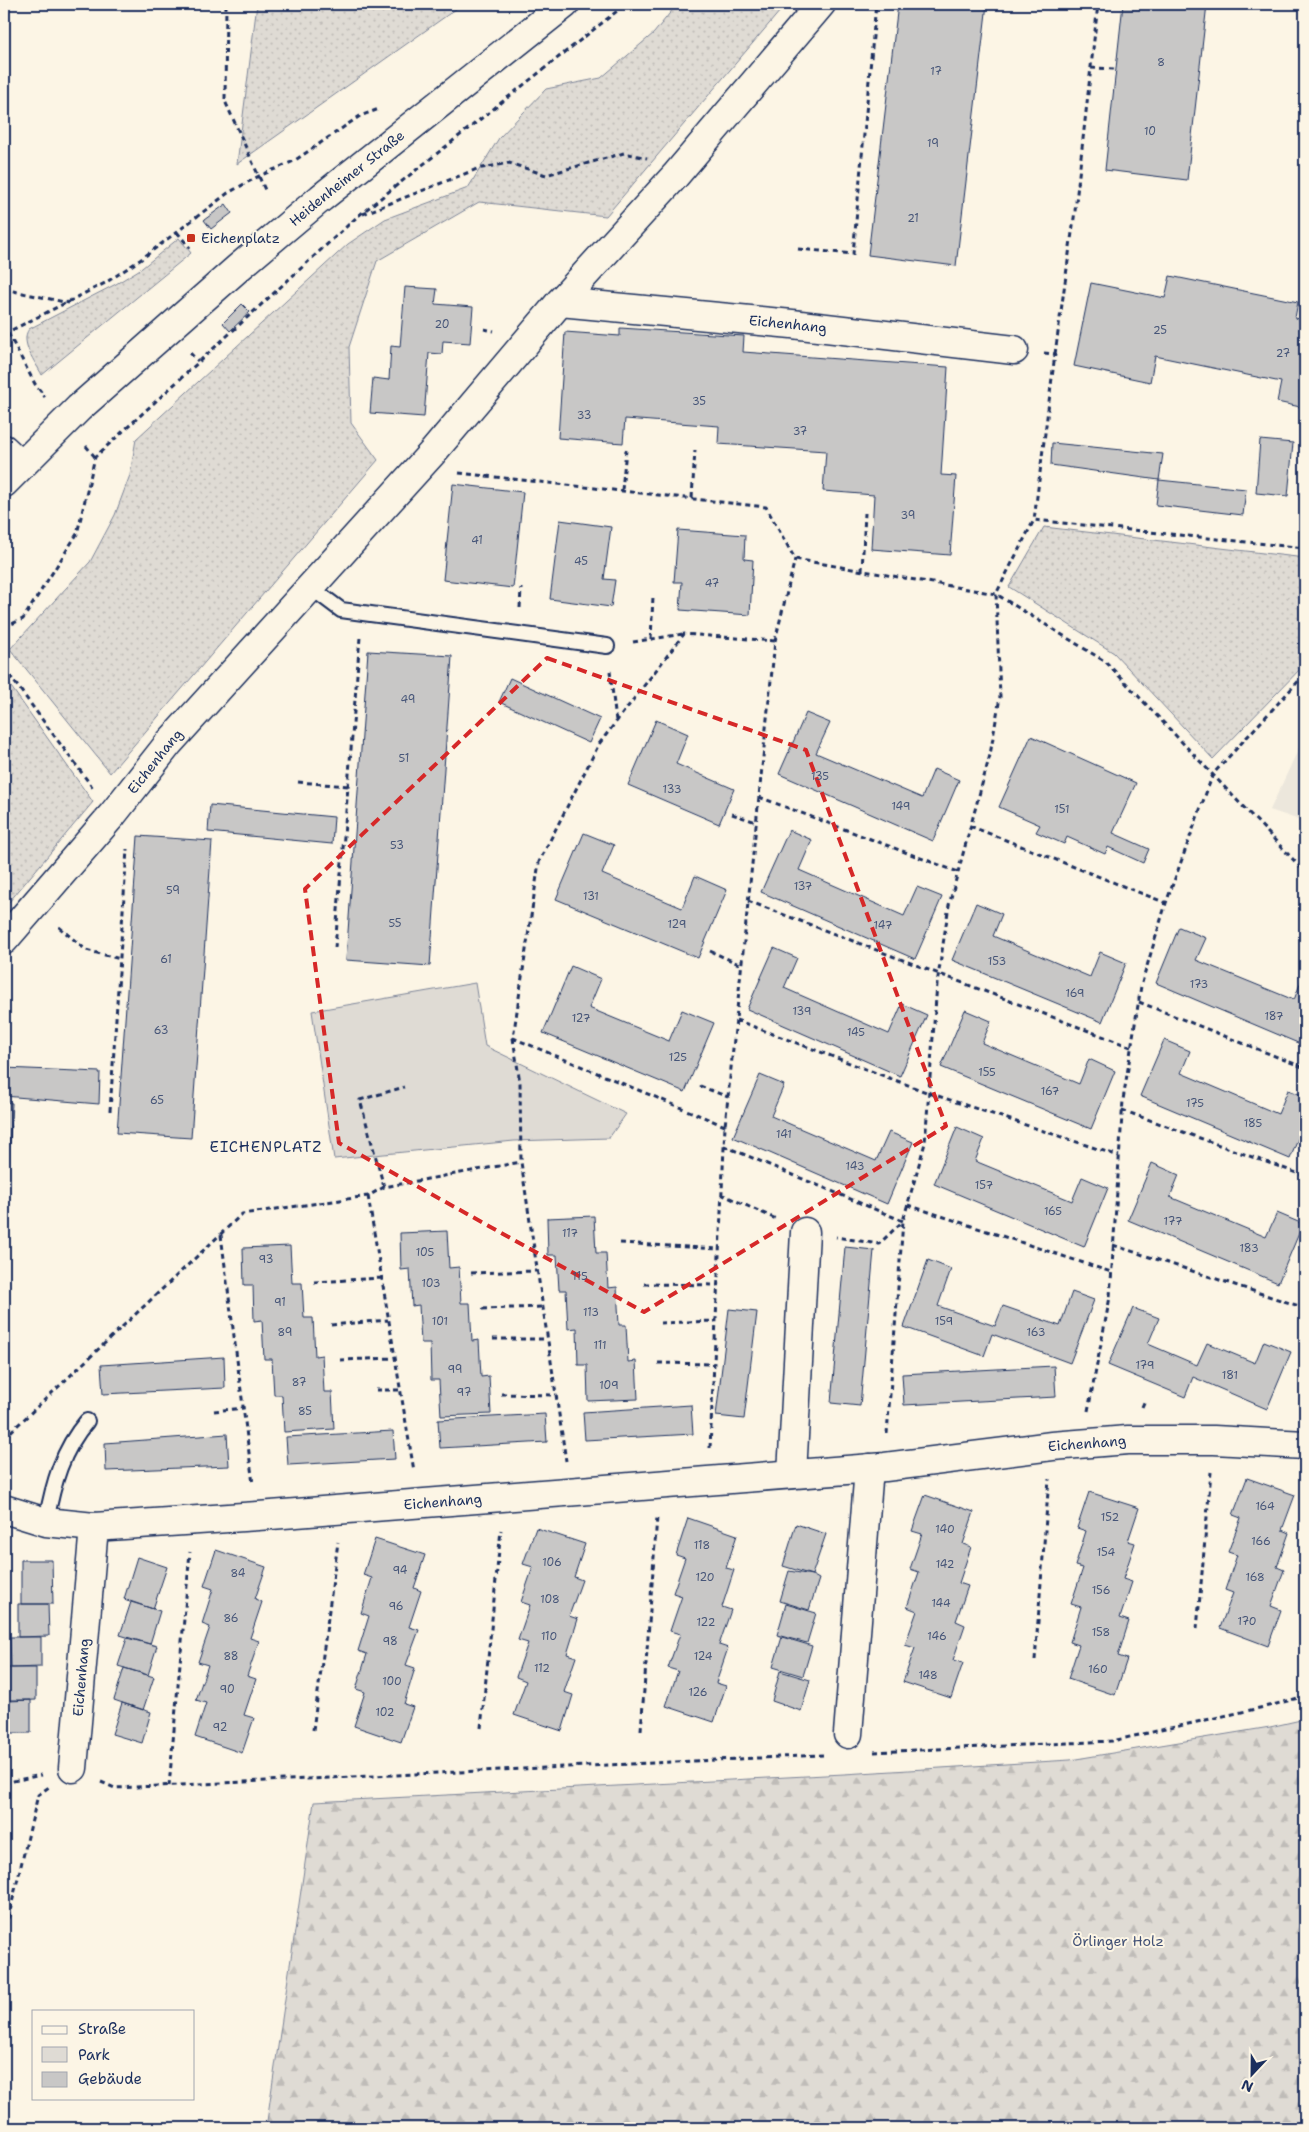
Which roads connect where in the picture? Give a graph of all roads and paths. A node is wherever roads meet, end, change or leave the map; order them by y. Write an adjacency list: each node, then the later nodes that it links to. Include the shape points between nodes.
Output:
1 (226, 4): 10 (path, via 225,101)
2 (565, 4): 30 (street, Heidenheimer Straße, via 321,198)
3 (626, 4): 13 (path)
4 (820, 4): 11 (street, Eichenhang)
5 (876, 4): 16 (path, via 853,254)
6 (1098, 4): 7 (path)
7 (1091, 68): 8 (path); 25 (path)
8 (1116, 69)
9 (360, 116): 10 (path, via 300,158)
10 (259, 176): 12 (path); 14 (path, via 218,199)
11 (675, 176): 13 (path, via 658,160 624,153 546,175 510,163 477,169); 20 (street, Eichenhang)
12 (265, 190)
13 (358, 216): 19 (path)
14 (177, 232): 15 (path); 21 (path, via 123,272)
15 (190, 248)
16 (798, 249)
17 (4, 289): 21 (path)
18 (265, 291): 19 (path)
19 (270, 296): 26 (path)
20 (560, 302): 23 (street, Eichenhang, via 792,324); 29 (street, Eichenhang)
21 (69, 303): 22 (path)
22 (4, 334)
23 (1014, 350): 25 (path)
24 (190, 353): 26 (path)
25 (1055, 354): 34 (path)
26 (198, 361): 42 (path, via 95,457 78,534 23,619)
27 (626, 450): 31 (path)
28 (695, 450): 32 (path)
29 (432, 452): 31 (path, via 458,472); 38 (street, Eichenhang)
30 (9, 466)
31 (622, 490): 32 (path)
32 (692, 498): 36 (path, via 766,507)
33 (865, 513): 37 (path)
34 (1034, 520): 35 (path); 39 (path)
35 (1305, 548)
36 (795, 559): 37 (path); 45 (path)
37 (862, 571): 39 (path)
38 (309, 586): 41 (lane, via 341,610); 54 (street, Eichenhang, via 169,743)
39 (996, 594): 50 (path, via 1106,662); 57 (path, via 1000,698 990,754)
40 (654, 596): 44 (path)
41 (362, 613): 46 (lane); 52 (path)
42 (4, 626)
43 (684, 634): 44 (path); 45 (path); 49 (path)
44 (651, 639): 46 (path)
45 (775, 641): 53 (path)
46 (607, 646): 49 (path)
47 (4, 668): 54 (path)
48 (1305, 674): 50 (path)
49 (616, 721): 71 (path, via 599,744 539,862)
50 (1213, 774): 59 (path); 61 (path)
51 (298, 782): 52 (path)
52 (348, 786): 64 (path)
53 (759, 797): 56 (path); 58 (path)
54 (113, 814): 62 (street, Eichenhang); 66 (path, via 127,847)
55 (732, 814): 56 (path)
56 (756, 822): 60 (path)
57 (970, 826): 58 (path); 61 (path)
58 (958, 872): 68 (path, via 949,905)
59 (1305, 872)
60 (748, 901): 67 (path); 68 (path)
61 (1166, 904): 69 (path)
62 (34, 906): 63 (street, Eichenhang); 66 (path, via 86,950)
63 (4, 940)
64 (336, 948)
65 (710, 951): 67 (path)
66 (120, 959): 79 (path)
67 (741, 965): 70 (path)
68 (938, 975): 72 (path); 76 (path)
69 (1139, 1002): 72 (path); 73 (path)
70 (736, 1020): 76 (path); 77 (path)
71 (513, 1038): 80 (path); 83 (path, via 520,1083)
72 (1131, 1048): 78 (path)
73 (1305, 1068)
74 (700, 1086): 77 (path)
75 (404, 1087): 85 (path, via 360,1100)
76 (929, 1093): 82 (path); 88 (path, via 925,1143)
77 (728, 1097): 80 (path)
78 (1122, 1110): 82 (path); 84 (path)
79 (110, 1111)
80 (726, 1126): 81 (path)
81 (724, 1146): 86 (path); 89 (path)
82 (1119, 1156): 93 (path)
83 (521, 1162): 85 (path); 95 (path)
84 (1305, 1176)
85 (384, 1187): 87 (path)
86 (721, 1194): 90 (path); 94 (path)
87 (368, 1196): 91 (path, via 242,1214); 98 (path)
88 (908, 1205): 89 (path); 96 (path)
89 (903, 1221): 90 (path, via 879,1244); 127 (path)
90 (805, 1232): 128 (street)
91 (220, 1235): 119 (path); 122 (path)
92 (620, 1244): 94 (path)
93 (1113, 1245): 96 (path); 103 (path)
94 (719, 1249): 101 (path)
95 (537, 1271): 97 (path); 102 (path)
96 (1111, 1272): 124 (path, via 1110,1297)
97 (471, 1274)
98 (381, 1278): 99 (path); 105 (path)
99 (314, 1282)
100 (644, 1284): 101 (path)
101 (717, 1285): 106 (path)
102 (543, 1307): 104 (path); 110 (path)
103 (1305, 1308)
104 (482, 1309)
105 (388, 1320): 108 (path); 111 (path)
106 (716, 1321): 107 (path); 114 (path)
107 (660, 1323)
108 (331, 1325)
109 (493, 1339): 110 (path)
110 (548, 1339): 118 (path)
111 (395, 1358): 112 (path); 116 (path)
112 (340, 1360)
113 (658, 1363): 114 (path)
114 (713, 1364): 129 (path)
115 (376, 1390): 116 (path)
116 (400, 1390): 133 (path)
117 (501, 1394): 118 (path)
118 (556, 1395): 131 (path)
119 (244, 1408): 120 (path); 136 (path)
120 (214, 1411)
121 (87, 1421): 138 (lane, via 73,1437 57,1471)
122 (4, 1438)
123 (1214, 1440): 124 (street, Eichenhang, via 1151,1439); 125 (street, Eichenhang); 140 (path)
124 (1081, 1444): 126 (street, Eichenhang)
125 (1305, 1444)
126 (1052, 1446): 127 (street, Eichenhang); 141 (path)
127 (877, 1467): 128 (street, Eichenhang); 146 (street)
128 (792, 1474): 129 (street, Eichenhang)
129 (708, 1481): 130 (street, Eichenhang)
130 (659, 1485): 131 (street, Eichenhang); 145 (path)
131 (571, 1492): 132 (street, Eichenhang)
132 (504, 1497): 133 (street, Eichenhang); 143 (path)
133 (420, 1503): 135 (street, Eichenhang)
134 (4, 1509): 138 (street, Eichenhang)
135 (342, 1509): 136 (street, Eichenhang); 144 (path)
136 (258, 1516): 137 (street, Eichenhang)
137 (193, 1521): 139 (street, Eichenhang); 151 (path)
138 (46, 1522): 139 (street, Eichenhang)
139 (94, 1527): 149 (street, Eichenhang)
140 (1198, 1629)
141 (1035, 1660)
142 (1305, 1696): 147 (path, via 1112,1741)
143 (481, 1728)
144 (313, 1730)
145 (641, 1730)
146 (848, 1734)
147 (868, 1753)
148 (828, 1755): 151 (path)
149 (73, 1768): 150 (path); 153 (path, via 38,1795)
150 (4, 1783)
151 (169, 1786): 152 (path)
152 (115, 1788)
153 (4, 1936)

